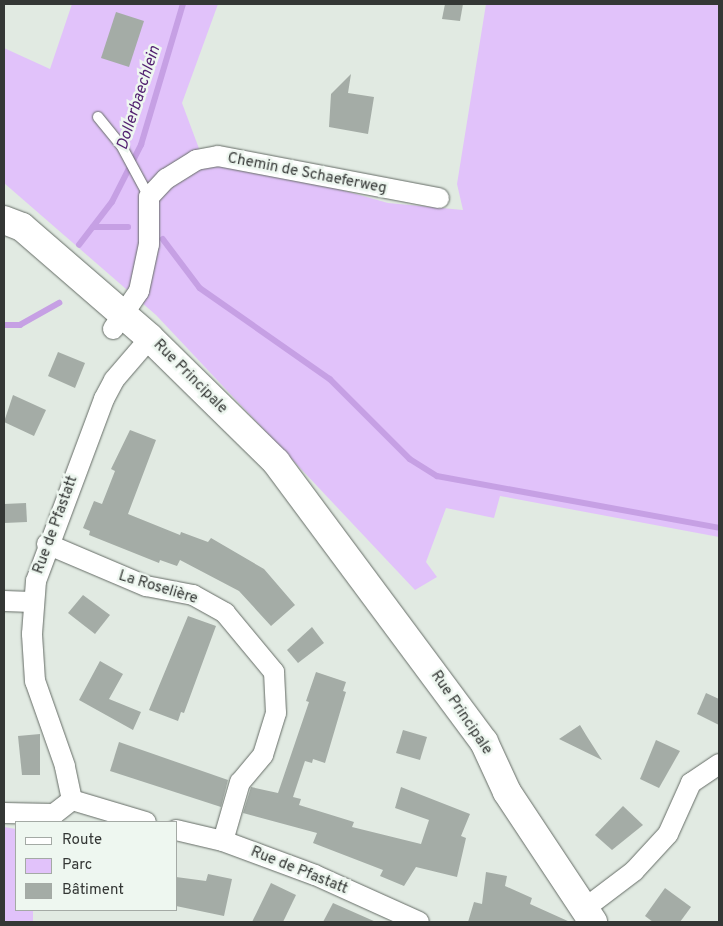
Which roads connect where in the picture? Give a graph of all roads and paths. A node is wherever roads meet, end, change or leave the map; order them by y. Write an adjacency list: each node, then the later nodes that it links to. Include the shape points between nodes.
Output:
1 (98, 117): 2 (lane, via 121,145)
2 (149, 197): 3 (street, Chemin de Schaeferweg, via 166,179 196,160 218,156); 6 (street, via 149,244 139,291)
3 (439, 198)
4 (4, 220): 6 (main road, Rue Principale, via 22,227)
5 (4, 231): 6 (main road, Rue Principale)
6 (119, 322): 7 (main road, Rue Principale)
7 (144, 344): 8 (street, Rue de Pfastatt, via 104,399); 17 (main road, Rue Principale, via 351,561 484,742 508,792)
8 (47, 544): 10 (street, Rue de Pfastatt); 16 (street, La Roselière, via 102,571 146,586 193,595 225,613 274,672 276,713 263,755 240,782)
9 (4, 601): 10 (street)
10 (32, 602): 12 (street, Rue de Pfastatt, via 35,681 65,766)
11 (719, 764): 17 (street, via 692,784 668,834)
12 (72, 800): 13 (street, via 54,814); 14 (street)
13 (4, 813)
14 (143, 821)
15 (178, 830): 16 (street, Rue de Pfastatt)
16 (223, 841): 18 (street, Rue de Pfastatt, via 316,875)
17 (588, 916)
18 (419, 922)

